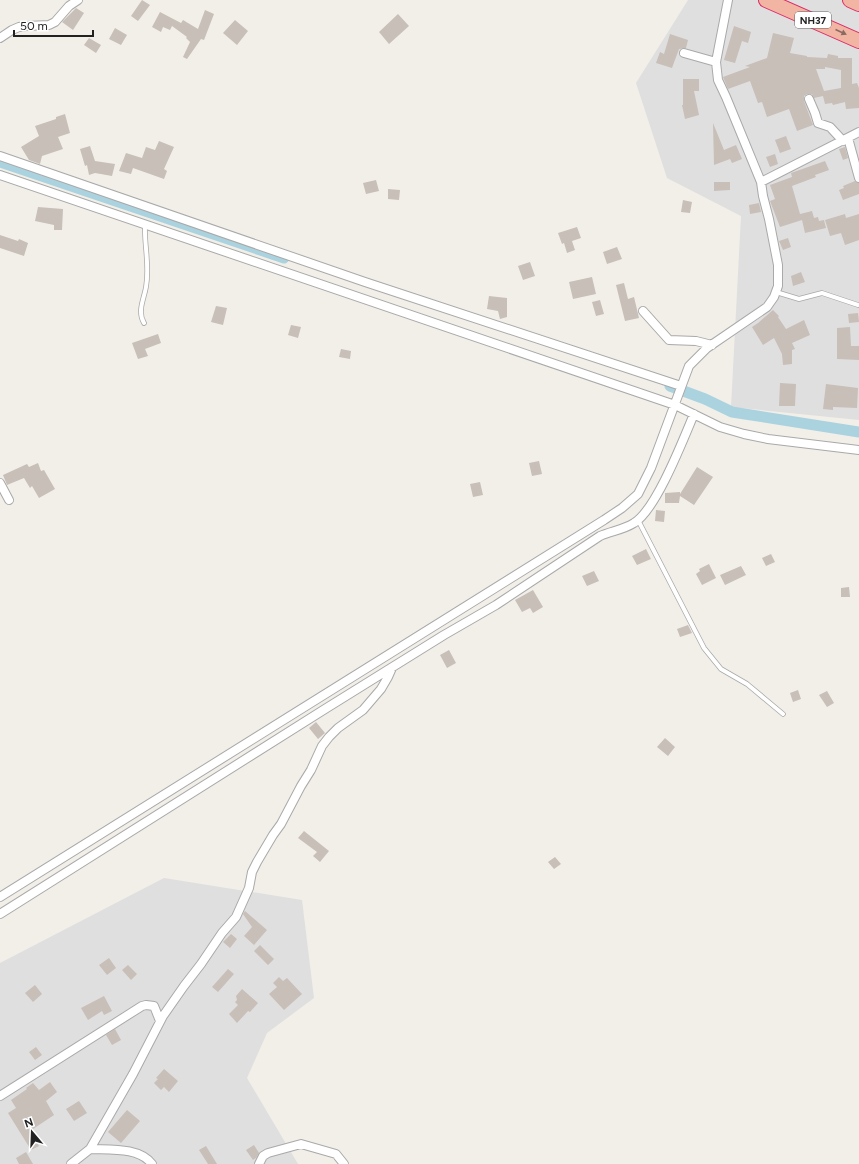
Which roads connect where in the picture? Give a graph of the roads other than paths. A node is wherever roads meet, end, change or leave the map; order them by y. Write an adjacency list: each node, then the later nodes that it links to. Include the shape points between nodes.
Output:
1 (78, 0): 6 (street, via 49,25 19,27)
2 (728, 0): 9 (street)
3 (766, 0): 7 (highway, NH37, one-way to 7)
4 (850, 0): 5 (highway)
5 (859, 4)
6 (0, 38)
7 (859, 41)
8 (684, 53): 9 (street)
9 (716, 62): 16 (street, via 718,80)
10 (809, 99): 12 (street, via 818,122 830,127)
11 (859, 132): 12 (street)
12 (845, 139): 15 (street); 16 (street)
13 (0, 156): 23 (street)
14 (0, 175): 17 (street)
15 (859, 178)
16 (761, 182): 18 (street, via 775,242 778,265)
17 (145, 224): 21 (lane, via 148,272 141,308); 24 (street)
18 (776, 292): 19 (lane, via 799,299 822,293); 22 (street, via 767,307)
19 (858, 305)
20 (643, 311): 22 (street, via 669,340 696,341)
21 (144, 323)
22 (712, 345): 23 (street, via 689,366)
23 (680, 389): 24 (street)
24 (675, 404): 25 (street); 32 (street, via 651,468 638,494 622,508)
25 (694, 414): 26 (street, via 720,427 756,436); 29 (street, via 663,484)
26 (859, 450)
27 (0, 483): 28 (street)
28 (9, 500)
29 (638, 520): 30 (street, via 600,536 496,605); 31 (lane, via 704,648 722,669 747,684)
30 (392, 668): 33 (street); 34 (street, via 381,689 363,710 338,728 322,746 281,824 257,862 236,917)
31 (782, 714)
32 (0, 897)
33 (0, 914)
34 (160, 1021): 35 (street, via 154,1006 142,1006); 36 (street)
35 (0, 1096)
36 (90, 1149): 37 (street); 38 (street, via 138,1154)
37 (71, 1164)
38 (152, 1164)
39 (260, 1164): 40 (street, via 263,1156 268,1153 302,1144 336,1154)
40 (344, 1164)

